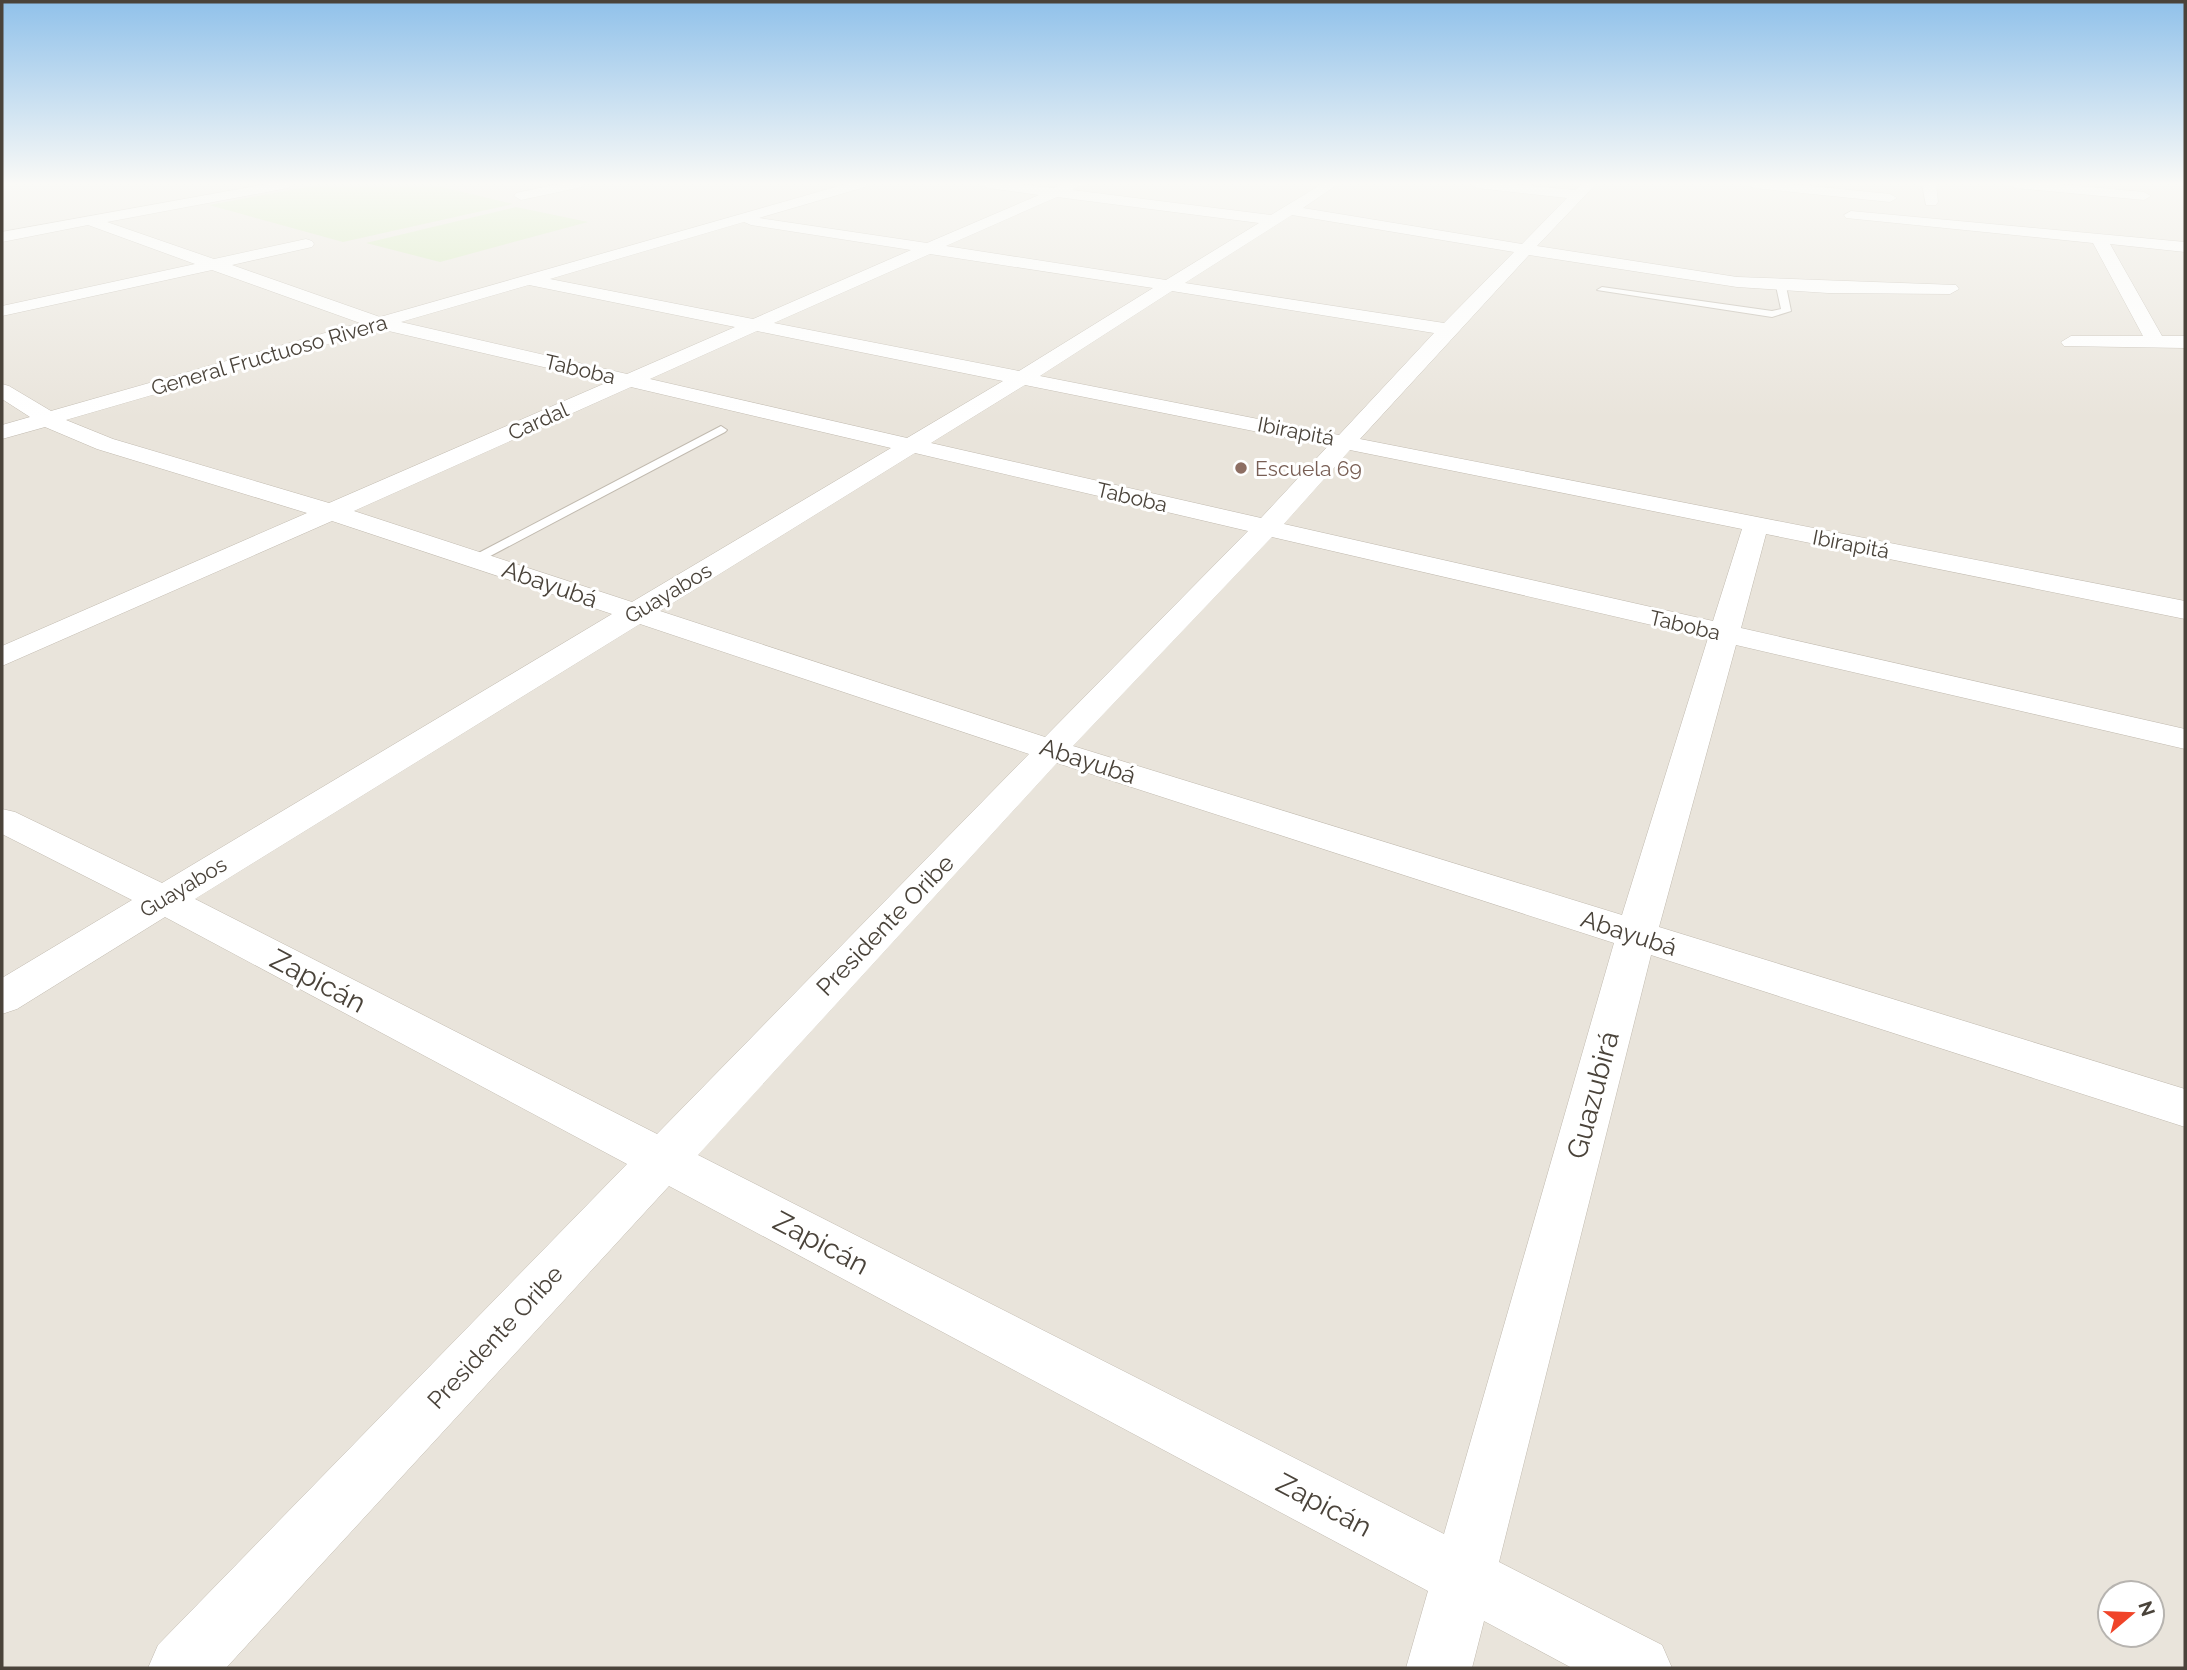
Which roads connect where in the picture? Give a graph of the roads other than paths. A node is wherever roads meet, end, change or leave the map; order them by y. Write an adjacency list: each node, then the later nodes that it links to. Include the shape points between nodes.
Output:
1 (203, 262): 10 (street, Taboba)
2 (225, 262): 10 (street)
3 (591, 262): 11 (street, General Fructuoso Rivera)
4 (898, 262): 18 (street, Cardal)
5 (1008, 262): 13 (street)
6 (1206, 262): 13 (street, Guayabos)
7 (1513, 262): 19 (street, Presidente Oribe)
8 (1598, 262): 12 (street)
9 (2111, 262): 21 (street)
10 (211, 265): 16 (street); 17 (street, Taboba)
11 (529, 280): 17 (street, General Fructuoso Rivera); 18 (street, Ibirapitá)
12 (1781, 286): 14 (street); 15 (lane, via 1786,311 1772,314)
13 (1166, 287): 19 (street); 23 (street, Guayabos)
14 (1950, 289)
15 (1602, 290)
16 (2, 311)
17 (379, 323): 24 (street, Taboba); 26 (street, General Fructuoso Rivera)
18 (753, 326): 23 (street, Ibirapitá); 24 (street, Cardal)
19 (1448, 330): 29 (street, Presidente Oribe)
20 (2071, 342): 21 (street)
21 (2156, 342): 22 (street)
22 (2185, 342)
23 (1024, 377): 29 (street, Ibirapitá); 30 (street, Guayabos)
24 (630, 380): 30 (street, Taboba); 31 (street, Cardal)
25 (2, 390): 26 (street, Abayubá)
26 (48, 419): 28 (street, General Fructuoso Rivera); 31 (street, Abayubá, via 105,444)
27 (721, 430): 34 (lane)
28 (2, 432)
29 (1344, 441): 32 (street, Ibirapitá); 33 (street, Presidente Oribe)
30 (912, 444): 33 (street, Taboba); 36 (street, Guayabos)
31 (331, 512): 34 (street, Abayubá); 38 (street, Cardal)
32 (1756, 525): 35 (street, Ibirapitá); 37 (street, Guazubirá)
33 (1266, 528): 37 (street, Taboba); 40 (street, Presidente Oribe)
34 (474, 559): 36 (street, Abayubá)
35 (2185, 610)
36 (635, 613): 40 (street, Abayubá); 42 (street, Guayabos)
37 (1724, 634): 39 (street, Taboba); 43 (street, Guazubirá)
38 (2, 657)
39 (2185, 738)
40 (1051, 750): 43 (street, Abayubá); 46 (street, Presidente Oribe)
41 (2, 820): 42 (street, Zapicán)
42 (162, 899): 44 (street, Guayabos); 46 (street, Zapicán)
43 (1636, 936): 45 (street, Abayubá); 47 (street, Guazubirá)
44 (2, 998)
45 (2185, 1108)
46 (662, 1160): 47 (street, Zapicán); 48 (street, Presidente Oribe)
47 (1464, 1578): 49 (street, Guazubirá); 50 (street, Zapicán)
48 (181, 1668)
49 (1439, 1668)
50 (1639, 1668)

